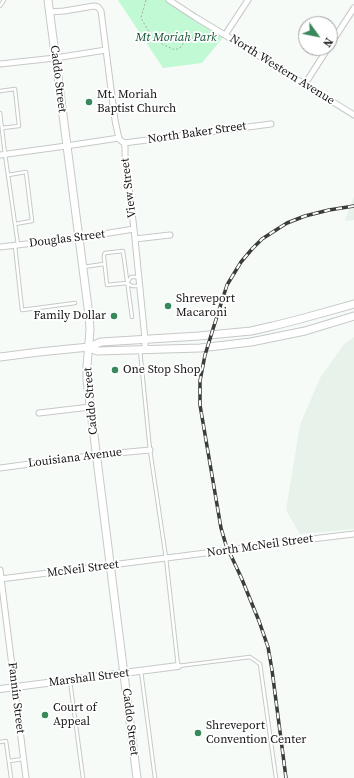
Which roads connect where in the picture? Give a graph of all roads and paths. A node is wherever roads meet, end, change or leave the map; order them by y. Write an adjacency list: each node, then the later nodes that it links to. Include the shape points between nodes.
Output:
1 (4, 0): 6 (lane)
2 (48, 0): 8 (main road, Caddo Street)
3 (146, 0): 9 (path, via 141,18 149,32 162,44 175,50 189,38)
4 (169, 0): 9 (street, North Western Avenue)
5 (248, 0): 11 (street)
6 (0, 6)
7 (354, 8): 10 (street)
8 (49, 12): 12 (street, via 98,7 101,11); 14 (main road, Caddo Street)
9 (219, 31): 11 (street, North Western Avenue)
10 (338, 33)
11 (225, 35): 16 (street, North Western Avenue)
12 (106, 50): 14 (street); 22 (street)
13 (323, 56): 16 (street)
14 (55, 58): 15 (street); 24 (main road, Caddo Street)
15 (0, 64)
16 (305, 84): 19 (street, North Western Avenue)
17 (0, 91): 21 (lane, via 15,89 19,126)
18 (0, 113): 21 (lane)
19 (354, 115)
20 (271, 124): 23 (street, North Baker Street)
21 (2, 128): 25 (lane)
22 (118, 138): 23 (street, View Street); 24 (street)
23 (124, 143): 28 (street, View Street)
24 (66, 146): 25 (street); 30 (main road, Caddo Street)
25 (2, 155): 26 (lane)
26 (8, 175): 27 (lane); 27 (lane, via 26,172 32,222)
27 (15, 224): 32 (lane)
28 (134, 229): 30 (street, Douglas Street); 31 (street, View Street)
29 (170, 235): 31 (street)
30 (78, 238): 32 (street, Douglas Street); 35 (main road, Caddo Street)
31 (135, 239): 36 (street, View Street)
32 (16, 245): 33 (street, Douglas Street); 39 (lane, via 22,310)
33 (0, 247)
34 (104, 264): 35 (lane); 37 (lane, via 107,285); 37 (lane, via 105,253 123,251)
35 (82, 267): 44 (main road, Caddo Street, via 89,315)
36 (138, 277): 37 (lane, via 131,277); 38 (street, View Street)
37 (127, 282): 38 (lane, via 132,286); 42 (lane)
38 (139, 286): 43 (street, View Street)
39 (74, 302)
40 (354, 304): 43 (main road, via 251,330 219,335)
41 (354, 316): 45 (main road, via 251,342 200,348)
42 (132, 317)
43 (145, 339): 44 (main road, via 101,342); 45 (street, View Street)
44 (89, 347): 45 (main road, via 98,351); 46 (main road); 47 (main road, Caddo Street, via 86,372)
45 (143, 350): 49 (lane)
46 (0, 357)
47 (90, 407): 48 (street); 50 (main road, Caddo Street)
48 (39, 413)
49 (150, 450): 50 (street, Louisiana Avenue); 53 (lane)
50 (96, 455): 51 (street, Louisiana Avenue); 54 (main road, Caddo Street)
51 (0, 468)
52 (354, 534): 53 (street, North McNeil Street)
53 (166, 558): 54 (street, McNeil Street); 57 (lane)
54 (111, 565): 56 (street, McNeil Street); 59 (main road, Caddo Street)
55 (0, 570): 56 (street, Fannin Street)
56 (1, 579): 61 (street, Fannin Street)
57 (178, 666): 58 (street, Marshall Street); 71 (lane, via 250,657 260,664)
58 (140, 671): 59 (street, Marshall Street); 70 (lane)
59 (124, 673): 60 (street, Marshall Street); 69 (main road, Caddo Street)
60 (70, 680): 61 (street, Marshall Street); 68 (lane)
61 (15, 687): 62 (street, Marshall Street); 64 (street, Fannin Street)
62 (0, 689)
63 (0, 742): 65 (lane, via 6,741)
64 (24, 759): 65 (lane); 67 (street, Fannin Street)
65 (9, 761): 66 (lane)
66 (11, 778)
67 (26, 778)
68 (82, 778)
69 (138, 778)
70 (155, 778)
71 (276, 778)

